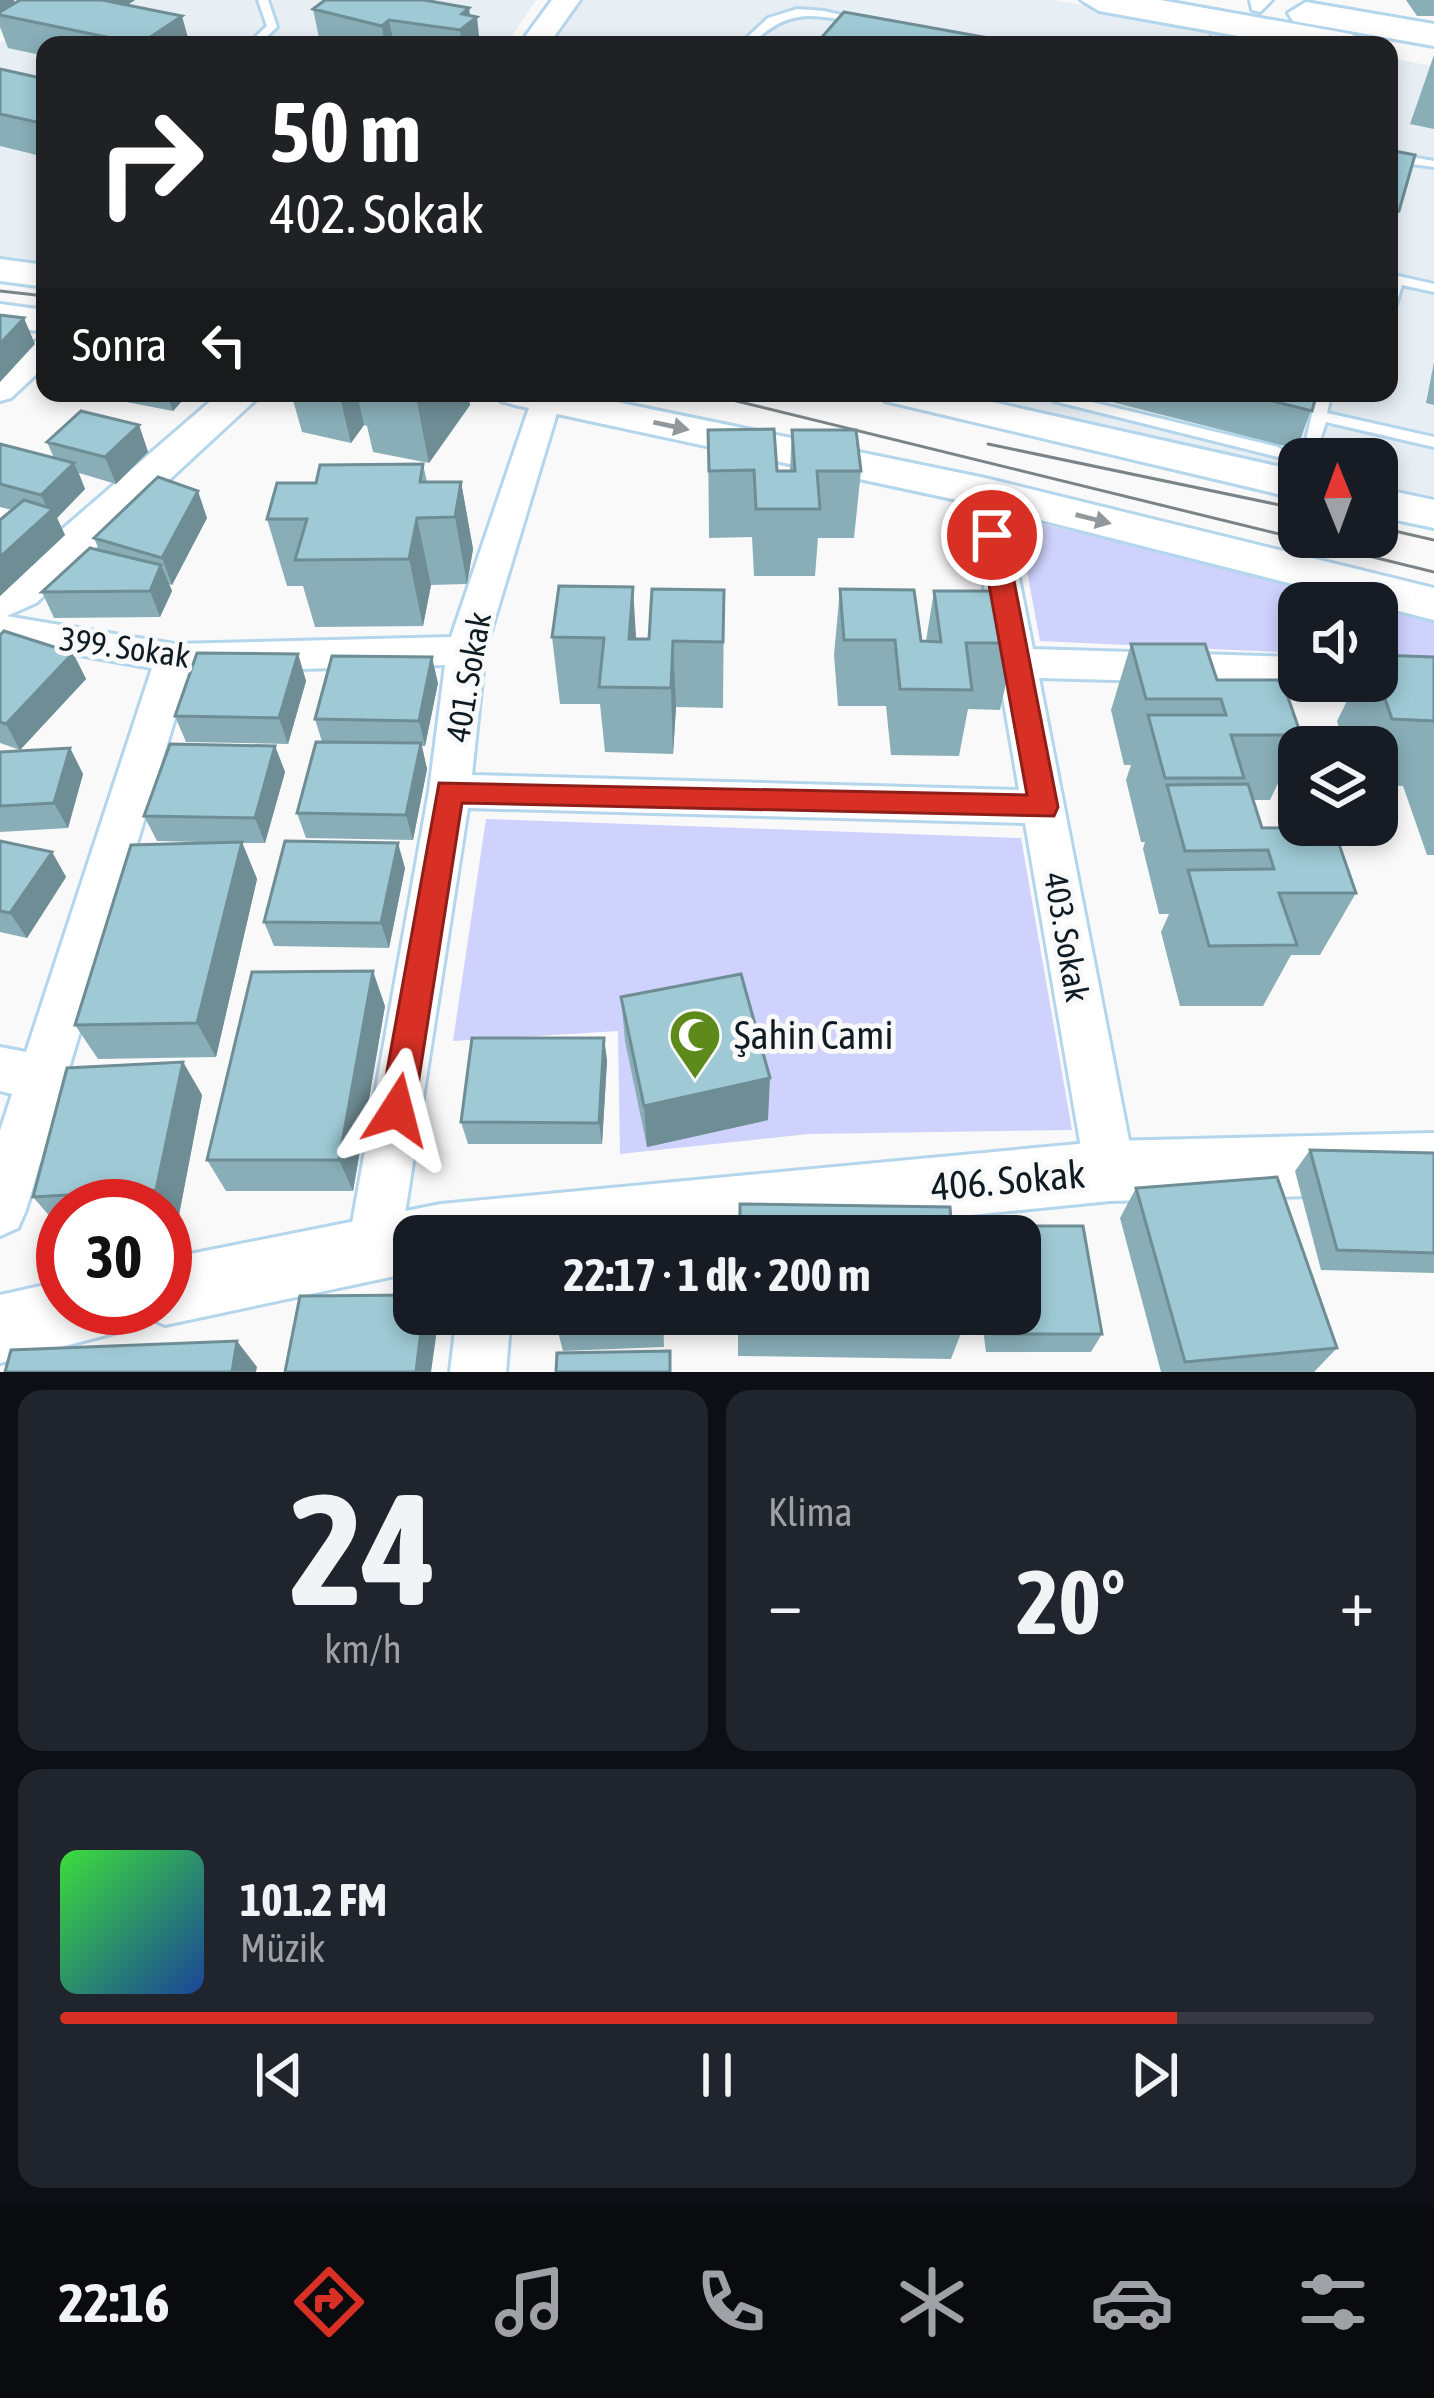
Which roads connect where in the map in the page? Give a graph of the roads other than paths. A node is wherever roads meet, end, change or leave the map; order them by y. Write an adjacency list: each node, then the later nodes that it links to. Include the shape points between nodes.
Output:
1 (263, 0): 7 (lane, via 272,27)
2 (566, 0): 8 (street)
3 (1099, 0): 10 (highway)
4 (1250, 2): 6 (highway)
5 (882, 25): 9 (lane, via 797,9 770,15)
6 (1434, 35)
7 (262, 36)
8 (540, 36)
9 (752, 36)
10 (1301, 36)
11 (1398, 54): 12 (highway)
12 (1434, 60)
13 (1398, 158): 14 (lane)
14 (1431, 164)
15 (0, 270): 16 (street)
16 (36, 275)
17 (1398, 280): 18 (lane)
18 (1434, 288)
19 (0, 315): 20 (street)
20 (36, 320)
21 (36, 357): 22 (street)
22 (0, 391)
23 (233, 402): 37 (street)
24 (528, 402): 40 (street, 401. Sokak)
25 (558, 402): 34 (street, one-way to 34)
26 (946, 402): 33 (street)
27 (1072, 402): 32 (lane)
28 (1322, 402): 29 (lane)
29 (1319, 416): 30 (lane); 31 (lane)
30 (1314, 438)
31 (1434, 442)
32 (1278, 465)
33 (1278, 466)
34 (985, 492): 38 (street, one-way to 38); 42 (street, 403. Sokak)
35 (1398, 506): 36 (street)
36 (1434, 514)
37 (0, 603)
38 (1434, 604)
39 (0, 628): 41 (street, 399. Sokak)
40 (466, 651): 41 (street, 399. Sokak); 44 (street, 401. Sokak)
41 (174, 658): 46 (street)
42 (1016, 663): 43 (street); 45 (street, 403. Sokak)
43 (1278, 670)
44 (449, 791): 45 (street); 50 (street, 401. Sokak)
45 (1044, 807): 48 (street, 403. Sokak)
46 (19, 1073): 49 (street)
47 (1434, 1163): 48 (street, 406. Sokak)
48 (1110, 1171): 51 (street, 406. Sokak)
49 (0, 1210)
50 (397, 1215)
51 (660, 1215)
52 (393, 1243): 53 (street)
53 (192, 1286)
54 (36, 1321): 55 (street)
55 (0, 1329)
56 (482, 1335): 57 (street)
57 (478, 1372)

